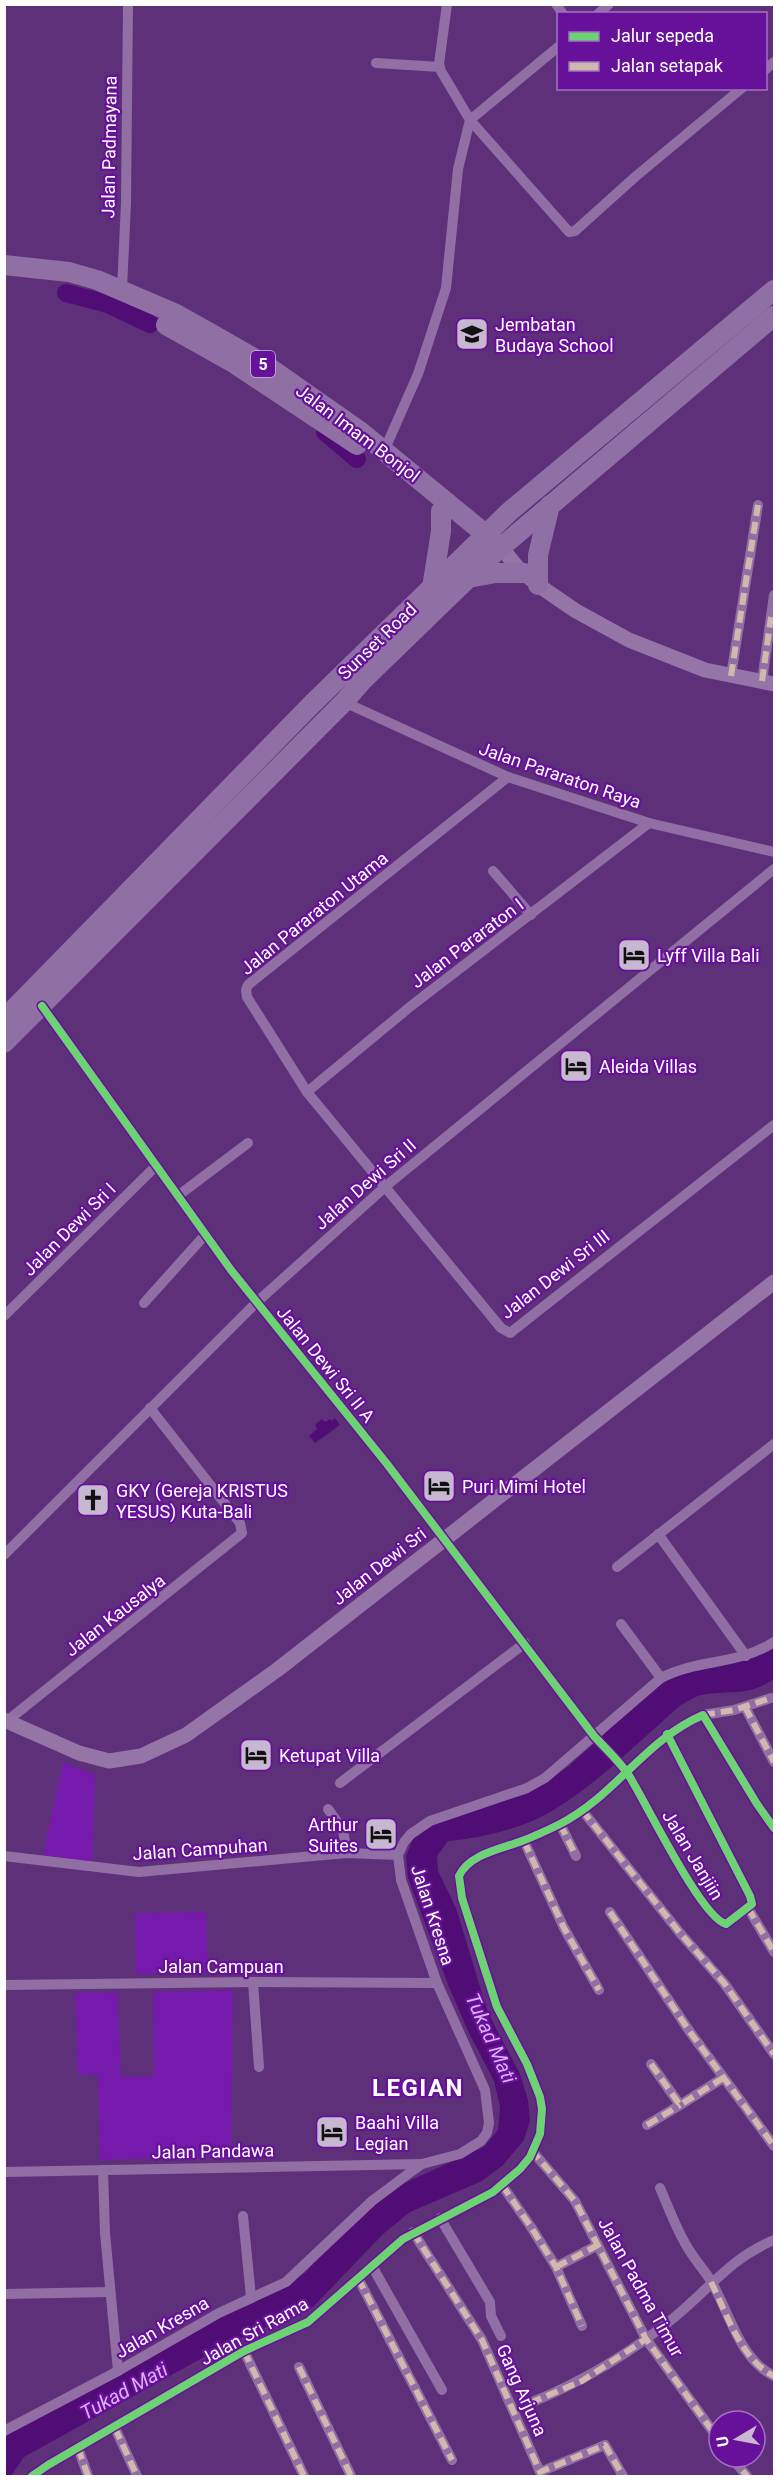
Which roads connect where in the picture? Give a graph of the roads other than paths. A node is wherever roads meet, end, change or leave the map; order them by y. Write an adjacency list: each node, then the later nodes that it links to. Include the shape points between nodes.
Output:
1 (128, 4): 10 (street, Jalan Padmayana)
2 (447, 4): 5 (street)
3 (557, 48): 7 (street)
4 (376, 63): 5 (street)
5 (440, 67): 7 (street)
6 (740, 90): 7 (street, via 575,231 569,232)
7 (470, 120): 13 (street, via 458,169 446,288 418,374)
8 (4, 265): 10 (highway, Jalan Imam Bonjol / 5, via 69,272)
9 (4, 278): 16 (highway, Jalan Imam Bonjol / 5, via 46,281 93,292 143,312 232,362 341,433)
10 (122, 289): 13 (highway, Jalan Imam Bonjol / 5, via 176,314 264,364)
11 (774, 290): 12 (highway, Sunset Road)
12 (760, 319): 14 (highway, Sunset Road); 17 (highway, Sunset Road, via 538,486)
13 (384, 451): 17 (highway, Jalan Imam Bonjol / 5)
14 (550, 505): 17 (highway, Sunset Road); 18 (highway, via 538,555)
15 (758, 506): 22 (street)
16 (441, 512): 17 (highway, Jalan Imam Bonjol / 5); 20 (highway)
17 (489, 544): 18 (street, via 503,563); 19 (highway, Sunset Road); 20 (highway, Sunset Road)
18 (527, 575): 19 (highway, via 496,573); 22 (street, via 576,611 629,640 685,664)
19 (467, 578): 24 (highway, Sunset Road)
20 (432, 588): 32 (highway, Sunset Road)
21 (774, 595): 23 (street)
22 (731, 676): 23 (street)
23 (768, 683)
24 (344, 702): 25 (street, Jalan Pararaton Raya); 31 (highway, Sunset Road)
25 (508, 777): 26 (street, Jalan Pararaton Raya); 34 (street, Jalan Pararaton Utama, via 248,985 247,997)
26 (649, 823): 27 (street, Jalan Pararaton Raya); 30 (street, Jalan Pararaton I)
27 (774, 852)
28 (774, 869): 38 (street, Jalan Dewi Sri II)
29 (493, 871): 30 (street)
30 (531, 915): 34 (street, Jalan Pararaton I)
31 (42, 1006): 33 (highway, Sunset Road); 37 (street, Jalan Dewi Sri II A)
32 (8, 1009)
33 (4, 1043)
34 (307, 1092): 38 (street, Jalan Pararaton Utama)
35 (774, 1125): 38 (street, Jalan Dewi Sri III, via 510,1333 501,1328)
36 (248, 1143): 39 (street)
37 (156, 1166): 39 (street, Jalan Dewi Sri II A); 44 (street, Jalan Dewi Sri I)
38 (386, 1186): 42 (street, Jalan Dewi Sri II)
39 (179, 1195): 40 (street, Jalan Dewi Sri II A)
40 (206, 1235): 42 (street, Jalan Dewi Sri II A); 43 (street)
41 (774, 1282): 48 (street, Jalan Dewi Sri)
42 (257, 1302): 45 (street, Jalan Dewi Sri II); 48 (street, Jalan Dewi Sri II A)
43 (144, 1303)
44 (4, 1316)
45 (150, 1408): 49 (street, Jalan Dewi Sri II); 59 (street, Jalan Kausalya, via 240,1523 242,1533)
46 (774, 1444): 47 (street)
47 (658, 1534): 50 (street); 54 (street)
48 (445, 1539): 53 (street, Jalan Dewi Sri II A); 59 (street, Jalan Dewi Sri, via 242,1696 186,1735 155,1750 125,1759 100,1760)
49 (4, 1555)
50 (617, 1567)
51 (621, 1624): 55 (street)
52 (774, 1642): 54 (street, Jalan Kresna)
53 (525, 1643): 61 (street, Jalan Dewi Sri II A); 64 (street)
54 (746, 1656): 55 (street, Jalan Kresna, via 679,1669)
55 (661, 1678): 61 (street, Jalan Kresna)
56 (771, 1698): 57 (street)
57 (744, 1707): 58 (street); 62 (street)
58 (703, 1715): 60 (street); 68 (street)
59 (6, 1720)
60 (667, 1734): 63 (street); 74 (street, via 750,1896 752,1904)
61 (595, 1737): 63 (street, Jalan Dewi Sri II A); 71 (street, Jalan Kresna, via 551,1774 526,1788 421,1826 404,1842)
62 (774, 1762)
63 (625, 1771): 66 (street); 74 (street, Jalan Janjiin, via 692,1889 713,1916 726,1924)
64 (340, 1783)
65 (328, 1809): 70 (street, via 343,1830)
66 (582, 1810): 67 (street); 81 (street, via 720,1977)
67 (560, 1824): 69 (street); 73 (street)
68 (774, 1828)
69 (524, 1840): 80 (street, via 564,1928); 88 (street, via 468,1863 459,1876 459,1884 497,2007 540,2097 541,2124)
70 (347, 1853): 71 (street, Jalan Campuhan); 72 (street, Jalan Campuhan, via 139,1872)
71 (398, 1855): 78 (street, Jalan Kresna, via 402,1880)
72 (4, 1856)
73 (576, 1856)
74 (748, 1908): 76 (street, Jalan Janjiin)
75 (610, 1912): 84 (street)
76 (774, 1952)
77 (253, 1982): 78 (street, Jalan Campuan); 79 (street, Jalan Campuan); 83 (street)
78 (438, 1983): 89 (street, Jalan Kresna, via 480,2074 489,2122 487,2133 473,2147)
79 (4, 1986)
80 (599, 1990)
81 (774, 2054)
82 (651, 2064): 85 (street)
83 (259, 2067)
84 (723, 2078): 85 (street); 87 (street)
85 (680, 2105): 86 (street)
86 (647, 2125)
87 (774, 2146)
88 (533, 2152): 92 (street, Jalan Sri Rama); 98 (street, Jalan Padma Timur, via 575,2201)
89 (422, 2164): 90 (street, Jalan Pandawa); 105 (street, Jalan Kresna, via 372,2201 296,2274)
90 (103, 2170): 91 (street, Jalan Pandawa); 103 (street)
91 (4, 2172)
92 (501, 2185): 95 (street, Jalan Sri Rama); 100 (street)
93 (660, 2188): 102 (street, via 685,2243)
94 (243, 2216): 105 (street)
95 (440, 2218): 96 (street, Jalan Sri Rama); 107 (street, via 490,2302 491,2316)
96 (413, 2232): 99 (street, Jalan Sri Rama); 120 (street, Gang Arjuna, via 482,2340)
97 (774, 2240): 102 (street, via 746,2253)
98 (598, 2245): 100 (street); 108 (street, Jalan Padma Timur)
99 (372, 2266): 101 (street, Jalan Sri Rama); 113 (street)
100 (556, 2267): 106 (street)
101 (358, 2278): 109 (street, Jalan Sri Rama, via 308,2322); 119 (street)
102 (711, 2282): 108 (street); 112 (street, via 755,2364)
103 (110, 2292): 104 (street); 111 (street)
104 (4, 2294)
105 (251, 2297): 111 (street, Jalan Kresna)
106 (582, 2326)
107 (501, 2336)
108 (646, 2339): 114 (street, via 590,2377); 115 (street, Jalan Padma Timur)
109 (244, 2351): 116 (street, Jalan Sri Rama); 124 (street)
110 (299, 2367): 125 (street)
111 (118, 2371): 117 (street, Jalan Kresna)
112 (774, 2376)
113 (442, 2390)
114 (530, 2403)
115 (707, 2423)
116 (115, 2428): 118 (street, Jalan Sri Rama); 123 (street)
117 (4, 2431)
118 (78, 2448): 121 (street, Jalan Sri Rama); 122 (street)
119 (452, 2460)
120 (535, 2474): 126 (street, Gang Arjuna, via 605,2445)
121 (32, 2476)
122 (88, 2476)
123 (137, 2476)
124 (304, 2476)
125 (351, 2476)
126 (623, 2476)

